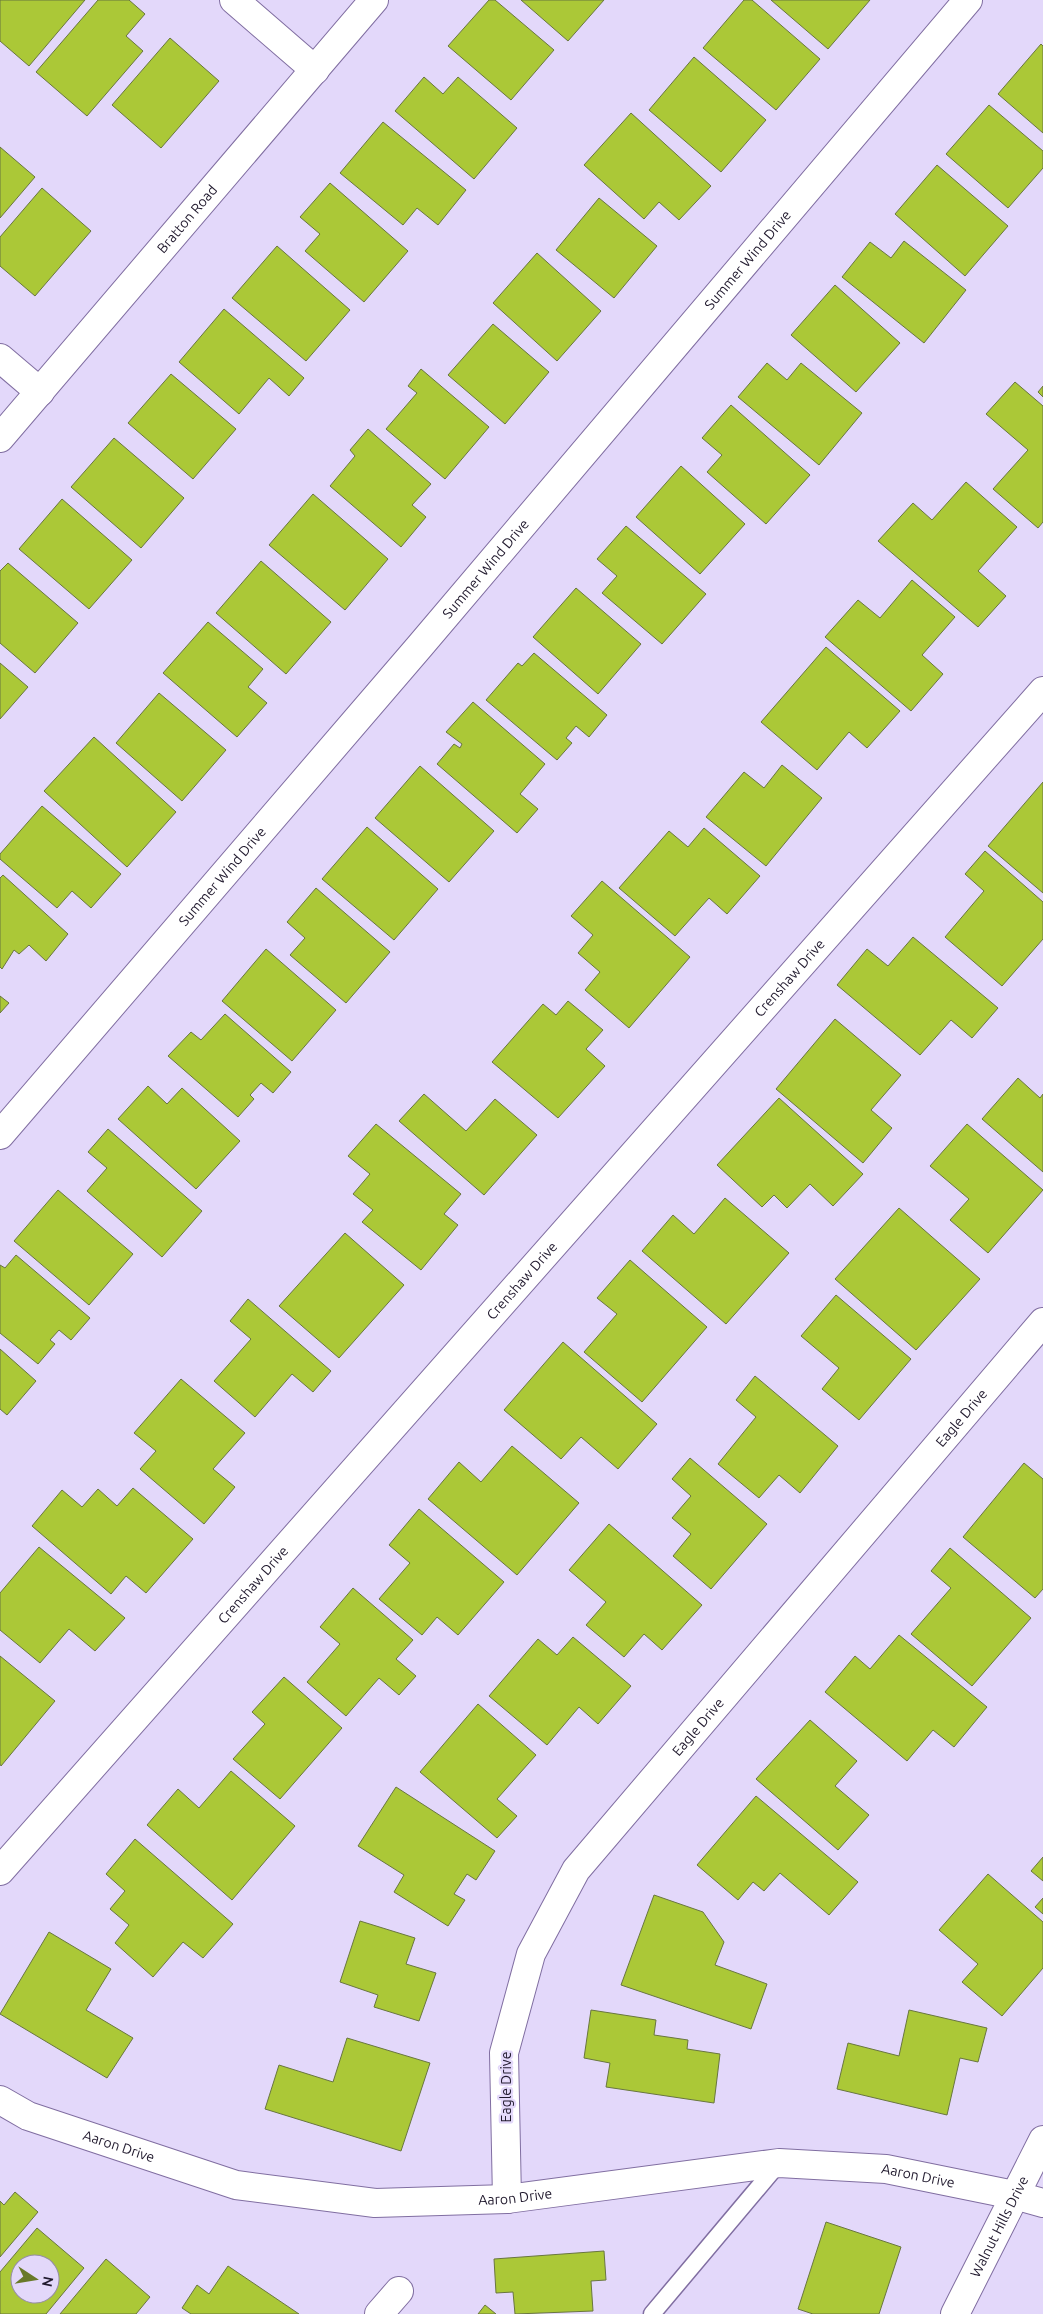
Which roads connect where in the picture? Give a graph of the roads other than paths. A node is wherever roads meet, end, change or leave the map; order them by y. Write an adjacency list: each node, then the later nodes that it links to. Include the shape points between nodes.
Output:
1 (234, 0): 4 (street)
2 (374, 0): 4 (street, Bratton Road)
3 (968, 0): 9 (street, Summer Wind Drive, via 420,646)
4 (315, 70): 6 (street, Bratton Road)
5 (0, 358): 6 (street)
6 (40, 392): 7 (street, Bratton Road)
7 (0, 438)
8 (1043, 691): 11 (street, Crenshaw Drive)
9 (0, 1134)
10 (1043, 1322): 16 (street, Eagle Drive, via 576,1870 531,1954 504,2053)
11 (0, 1871)
12 (0, 2100): 16 (street, Aaron Drive, via 28,2116 236,2185 375,2203)
13 (1043, 2140): 15 (street, Walnut Hills Drive)
14 (779, 2163): 15 (street, Aaron Drive, via 886,2169); 16 (street, Aaron Drive); 20 (lane)
15 (1014, 2194): 17 (street, Aaron Drive); 21 (street, Walnut Hills Drive)
16 (507, 2199)
17 (1043, 2203)
18 (399, 2291): 19 (street)
19 (379, 2314)
20 (652, 2314)
21 (955, 2314)

